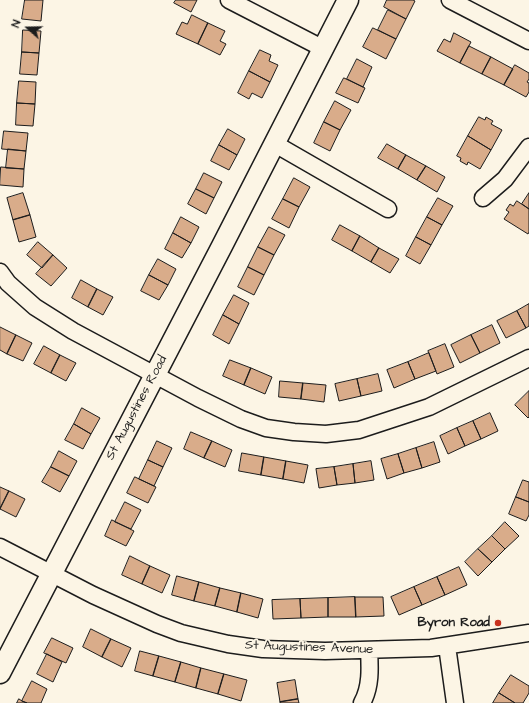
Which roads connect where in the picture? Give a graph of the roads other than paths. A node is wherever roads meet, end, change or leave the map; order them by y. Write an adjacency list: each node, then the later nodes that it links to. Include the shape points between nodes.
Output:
1 (229, 0): 5 (street)
2 (348, 0): 5 (street, St Augustines Road)
3 (450, 0): 4 (street)
4 (529, 41)
5 (324, 49): 6 (street, St Augustines Road)
6 (275, 144): 9 (street); 12 (street, St Augustines Road)
7 (529, 147): 8 (street, via 505,179)
8 (483, 198)
9 (388, 209)
10 (0, 272): 12 (street, via 8,283 35,307 73,331)
11 (529, 358): 12 (street, via 429,407 360,430 326,434 266,428 241,419)
12 (155, 375): 14 (street, St Augustines Road)
13 (0, 547): 14 (street, St Augustines Avenue)
14 (52, 574): 17 (street, St Augustines Avenue, via 116,606 181,633 263,649); 18 (street, St Augustines Road)
15 (529, 633): 16 (street)
16 (447, 646): 17 (street, St Augustines Avenue); 20 (street)
17 (369, 650): 19 (street, via 369,680 367,695)
18 (0, 672)
19 (362, 703)
20 (455, 703)

